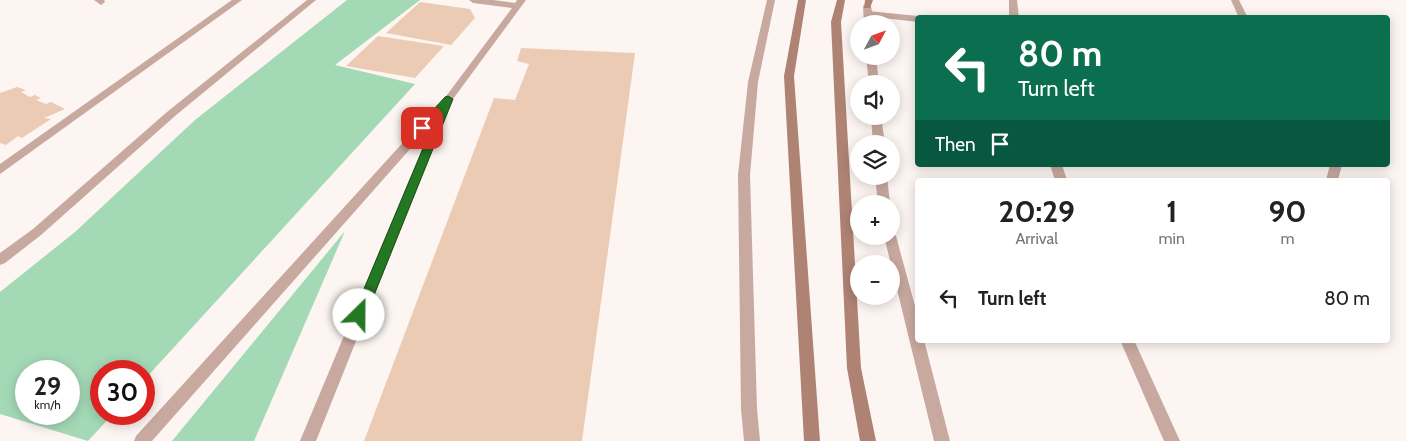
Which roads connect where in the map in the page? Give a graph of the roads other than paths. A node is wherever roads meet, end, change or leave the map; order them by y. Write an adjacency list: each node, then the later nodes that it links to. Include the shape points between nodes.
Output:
1 (238, 0): 15 (street)
2 (312, 0): 17 (street, via 171,114 37,232)
3 (473, 0): 9 (street)
4 (771, 0): 23 (street, via 753,82 744,174)
5 (802, 0): 24 (main road, via 789,76)
6 (841, 0): 25 (main road, via 836,22 854,358)
7 (1012, 0): 11 (street)
8 (1236, 0): 12 (street)
9 (520, 3): 14 (street)
10 (868, 6): 13 (street)
11 (1014, 15)
12 (1243, 15)
13 (915, 19)
14 (448, 99): 21 (street); 22 (street)
15 (0, 170)
16 (892, 245): 18 (street)
17 (0, 260)
18 (915, 335)
19 (917, 343): 26 (street)
20 (1127, 343): 27 (street)
21 (142, 441)
22 (308, 441)
23 (752, 441)
24 (812, 441)
25 (868, 441)
26 (942, 441)
27 (1172, 441)

